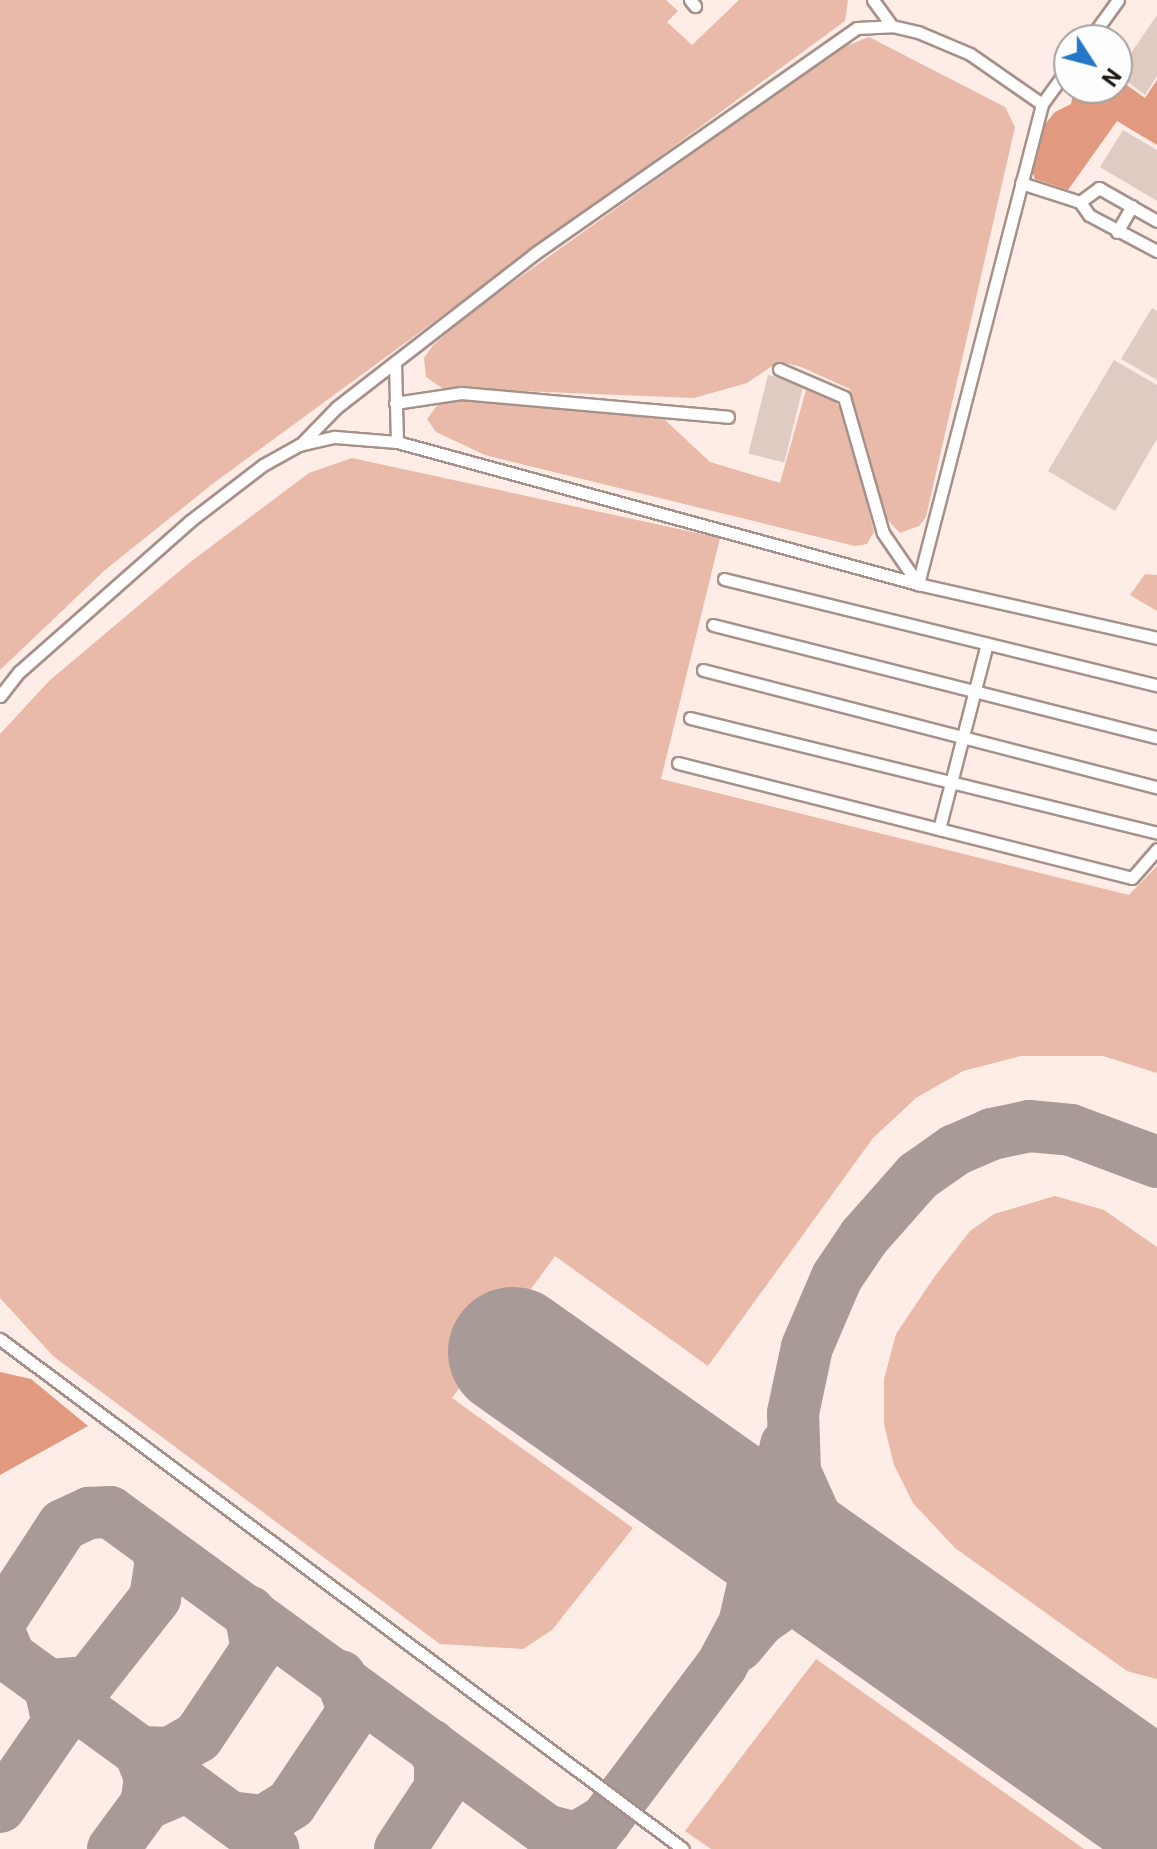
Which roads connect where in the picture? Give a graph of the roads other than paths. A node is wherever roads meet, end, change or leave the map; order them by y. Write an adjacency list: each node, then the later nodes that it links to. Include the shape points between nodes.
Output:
1 (873, 0): 4 (lane)
2 (1113, 2): 3 (lane)
3 (1099, 24)
4 (892, 26): 6 (lane, via 970,54); 13 (lane, via 857,28 808,58)
5 (1053, 89): 6 (lane)
6 (1042, 104): 7 (lane)
7 (1021, 183): 8 (lane); 20 (lane)
8 (1080, 202): 9 (lane, via 1099,188); 11 (lane, via 1089,215)
9 (1132, 206): 10 (lane); 11 (lane)
10 (1157, 221)
11 (1117, 232): 12 (lane)
12 (1157, 251)
13 (395, 362): 15 (lane); 18 (lane)
14 (779, 369): 20 (lane, via 844,397 883,533)
15 (395, 403): 16 (lane, via 461,393); 17 (lane)
16 (728, 417)
17 (397, 442): 18 (lane, via 335,437); 20 (lane)
18 (299, 445): 27 (lane, via 263,465 190,521 19,672)
19 (724, 579): 23 (lane)
20 (918, 584): 22 (lane)
21 (713, 625): 26 (lane)
22 (1157, 638)
23 (987, 644): 25 (lane); 26 (lane)
24 (703, 670): 29 (lane)
25 (1157, 685)
26 (975, 691): 29 (lane); 30 (lane)
27 (0, 696)
28 (690, 718): 32 (lane)
29 (963, 737): 32 (lane); 33 (lane)
30 (1157, 737)
31 (678, 763): 34 (lane)
32 (951, 782): 34 (lane); 35 (lane)
33 (1157, 787)
34 (939, 829): 36 (lane, via 1132,878)
35 (1157, 833)
36 (1157, 849)
37 (0, 1339): 38 (lane)
38 (683, 1849)

